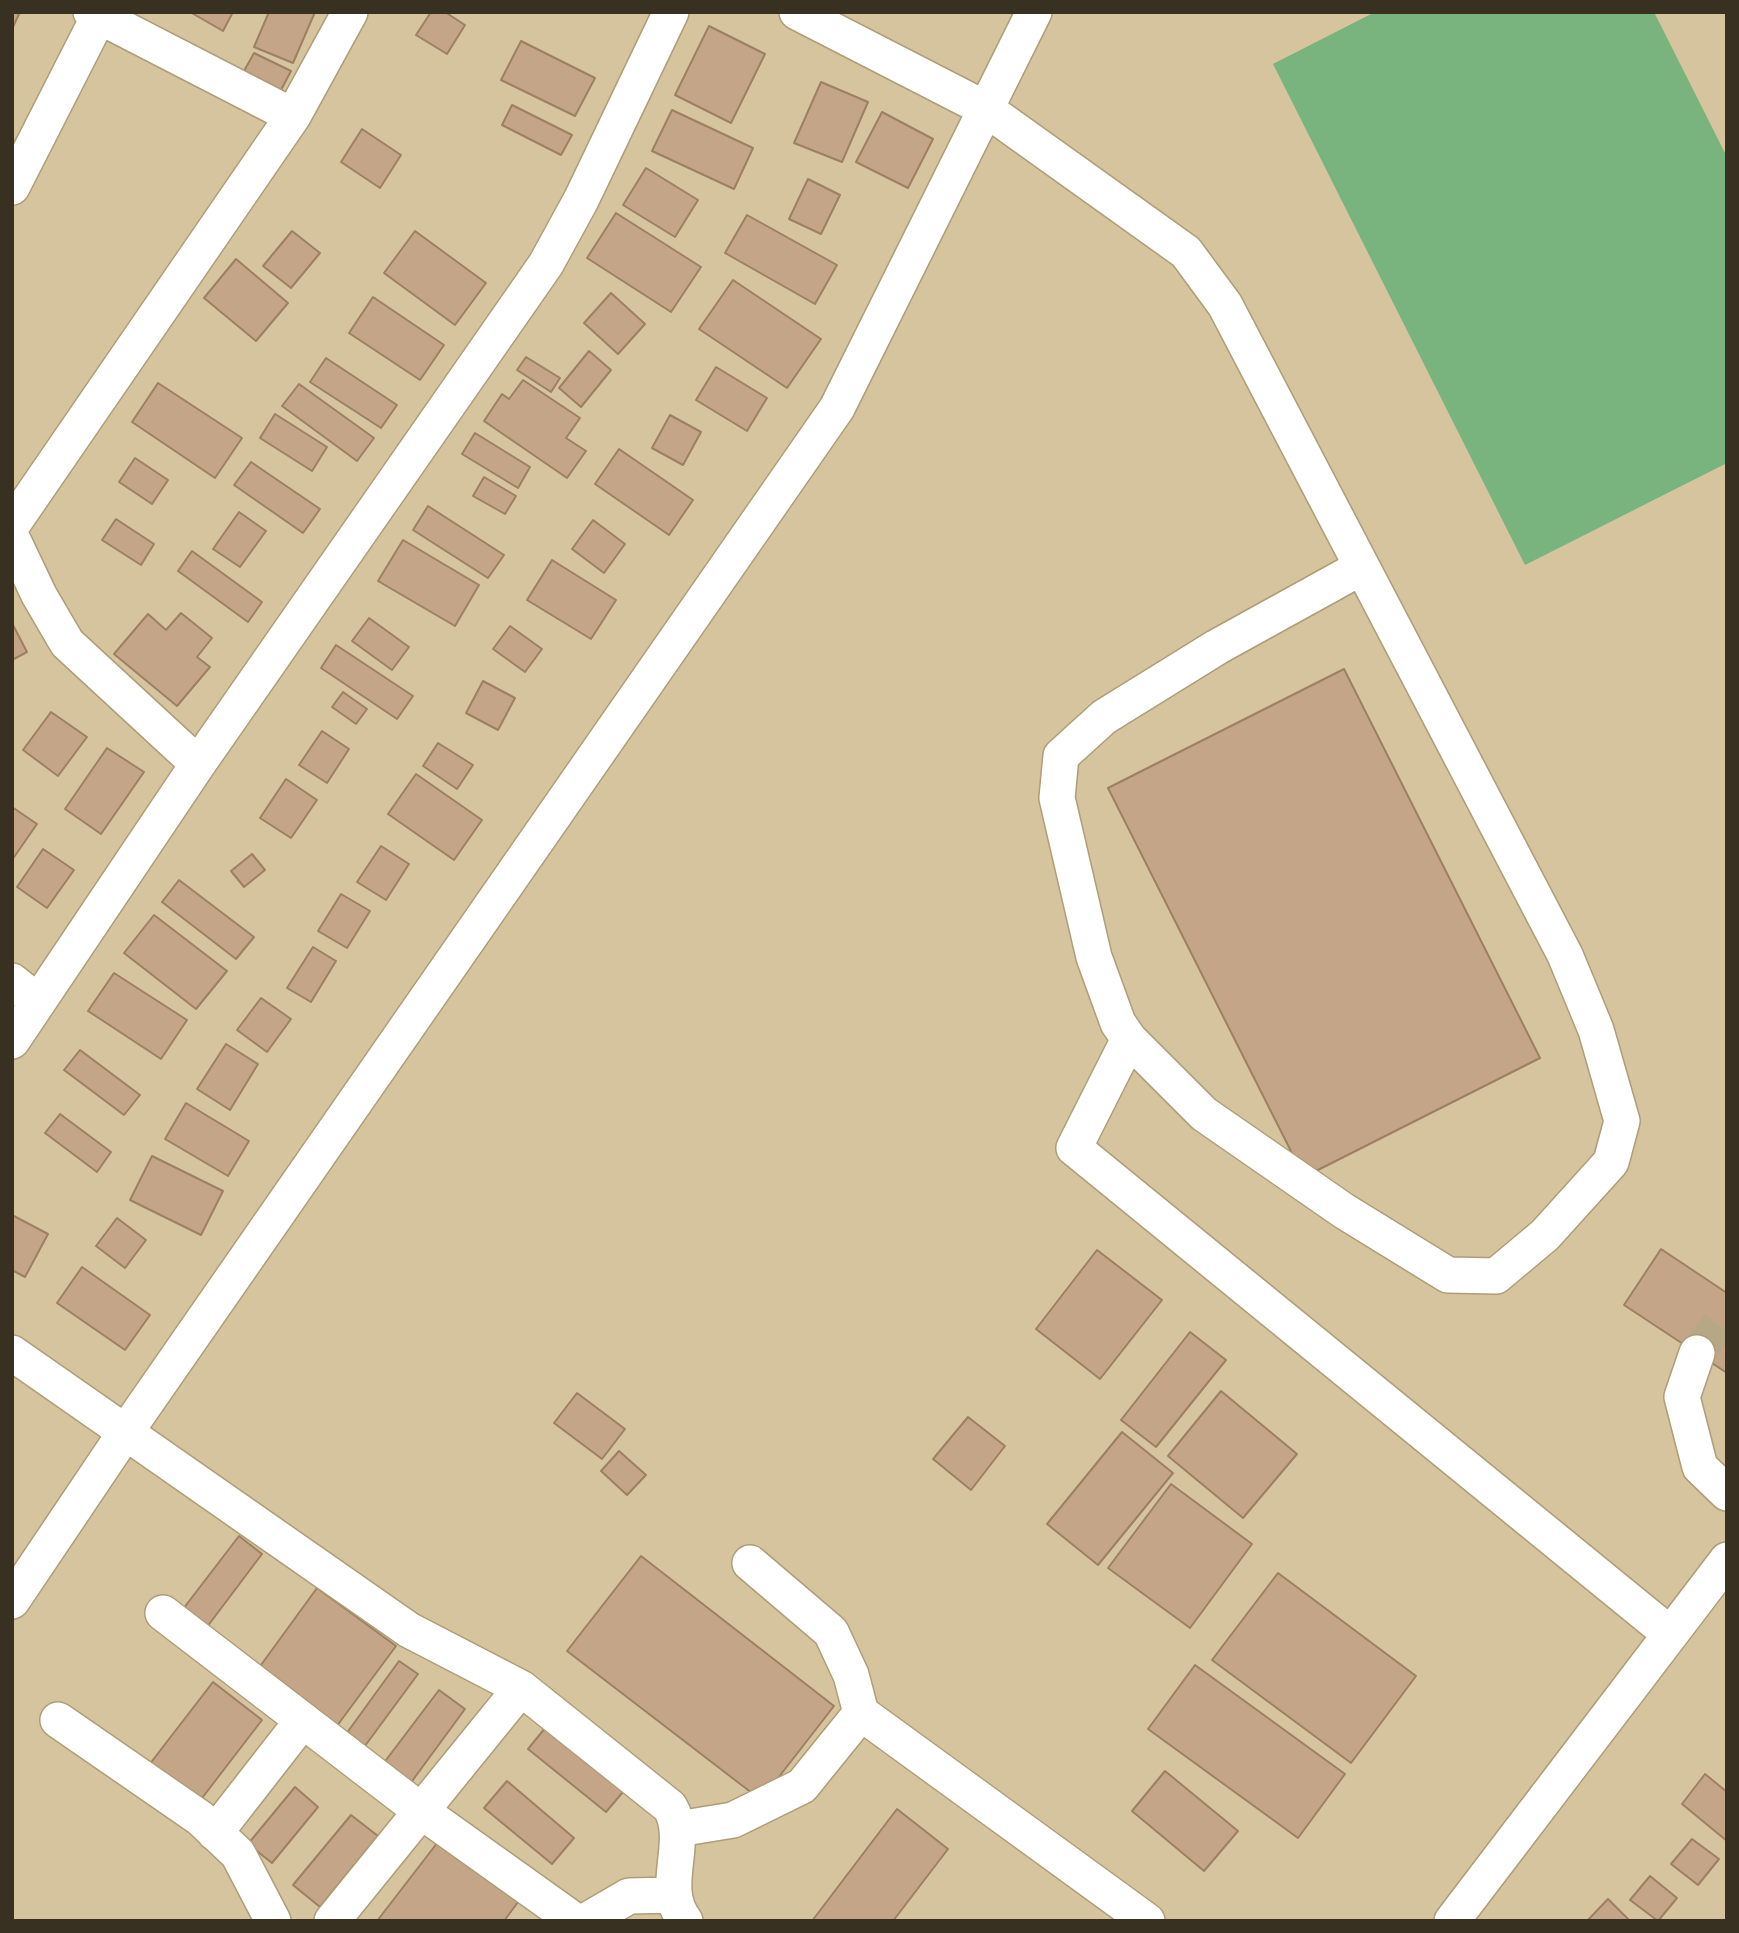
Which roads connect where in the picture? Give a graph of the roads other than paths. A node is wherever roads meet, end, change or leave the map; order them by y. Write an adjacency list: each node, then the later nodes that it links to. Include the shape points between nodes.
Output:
1 (350, 12): 7 (street)
2 (671, 12): 12 (street, via 546,264)
3 (797, 12): 6 (street)
4 (1034, 12): 6 (street)
5 (95, 14): 7 (street); 8 (street)
6 (986, 109): 11 (street, via 1186,252 1200,268 1226,305); 18 (street, via 852,383 817,438)
7 (293, 116): 9 (street)
8 (12, 187)
9 (12, 525)
10 (12, 538): 12 (street, via 67,643)
11 (1362, 567): 14 (street, via 1217,647 1104,717 1061,756 1057,798 1091,944 1118,1023); 14 (street, via 1565,955 1596,1030 1622,1121 1612,1161 1545,1235 1496,1276 1448,1275 1344,1211 1203,1114)
12 (198, 764): 13 (street)
13 (25, 992): 15 (street)
14 (1129, 1039): 24 (street, via 1074,1148)
15 (12, 1041)
16 (12, 1353): 18 (street)
17 (1697, 1353): 19 (street, via 1682,1397 1700,1467)
18 (125, 1433): 22 (street); 25 (street, via 409,1630)
19 (1727, 1493)
20 (1727, 1560): 24 (street)
21 (750, 1563): 26 (street, via 831,1632)
22 (12, 1601)
23 (163, 1613): 28 (street)
24 (1670, 1634): 38 (street)
25 (521, 1688): 29 (street); 30 (street, via 670,1807)
26 (862, 1713): 30 (street, via 802,1786 733,1820); 37 (street)
27 (58, 1720): 31 (street)
28 (303, 1720): 29 (street); 31 (street)
29 (421, 1811): 34 (street); 35 (street)
30 (678, 1829): 32 (street)
31 (215, 1833): 33 (street, via 238,1854)
32 (679, 1908): 36 (street, via 629,1896)
33 (273, 1921)
34 (332, 1921)
35 (575, 1921)
36 (586, 1921)
37 (1147, 1921)
38 (1452, 1921)

